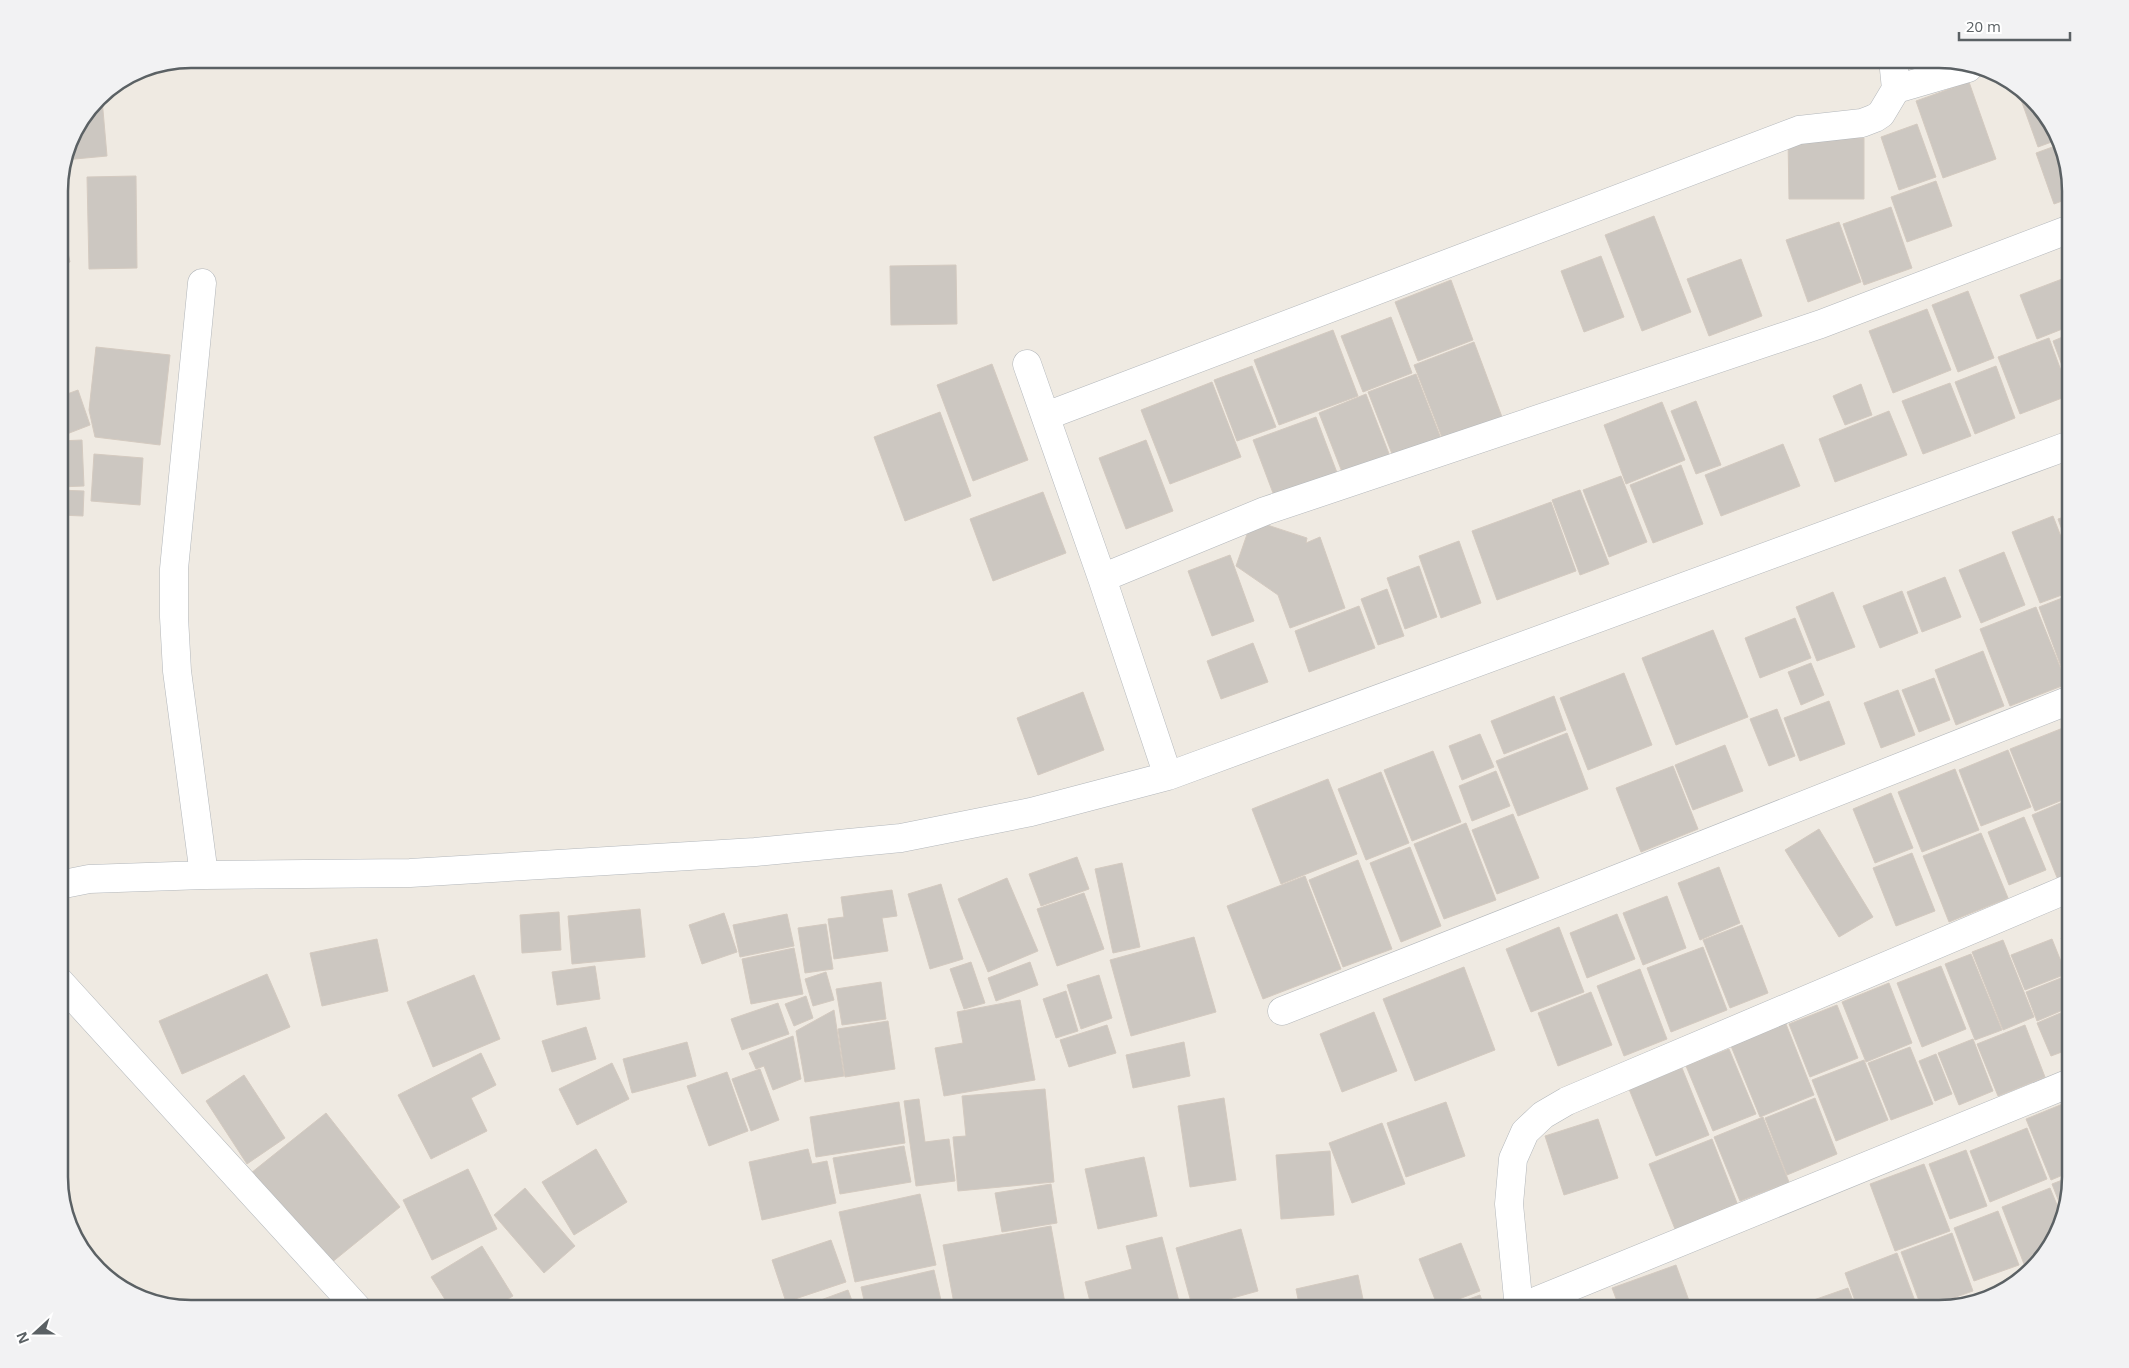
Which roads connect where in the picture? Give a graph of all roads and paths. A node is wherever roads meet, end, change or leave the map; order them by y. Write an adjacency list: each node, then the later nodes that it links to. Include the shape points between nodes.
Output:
1 (1894, 67): 3 (street)
2 (1961, 70): 3 (street)
3 (1896, 89): 7 (street, via 1885,109 1875,118 1862,123 1800,130)
4 (2062, 232): 9 (street, via 1821,324 1265,511)
5 (202, 283): 12 (street, via 174,569 174,598 177,671)
6 (1028, 364): 7 (street)
7 (1046, 416): 9 (street)
8 (2062, 448): 11 (street)
9 (1102, 578): 11 (street)
10 (2062, 703): 16 (street)
11 (1168, 776): 12 (street, via 1030,812 901,838 755,852 410,873)
12 (204, 875): 13 (street)
13 (68, 882)
14 (2062, 891): 19 (street, via 1567,1101 1543,1115 1525,1132 1513,1159 1509,1204)
15 (68, 991): 18 (street)
16 (1282, 1011)
17 (2062, 1086): 20 (street)
18 (350, 1300)
19 (1518, 1300)
20 (1541, 1300)

